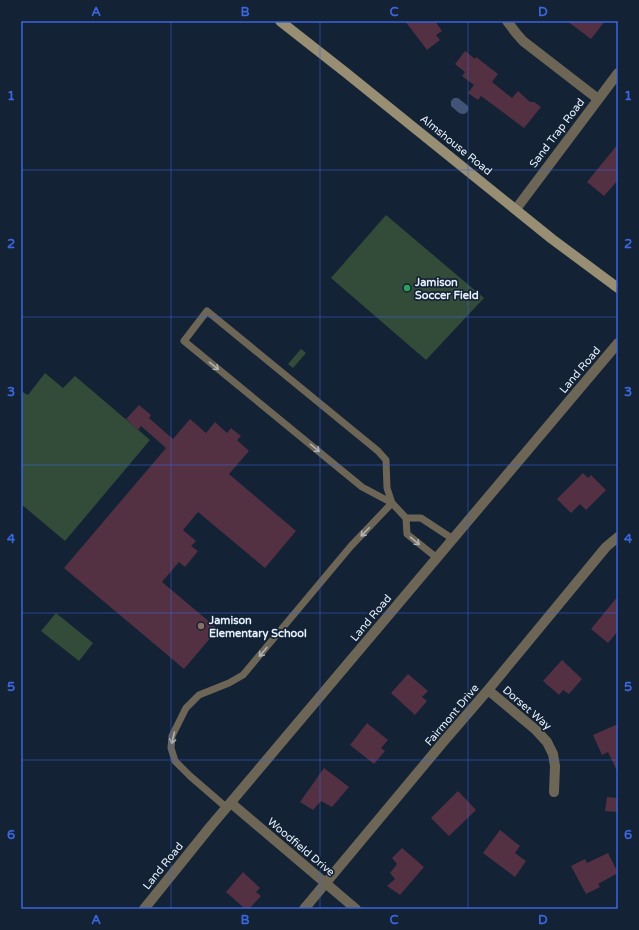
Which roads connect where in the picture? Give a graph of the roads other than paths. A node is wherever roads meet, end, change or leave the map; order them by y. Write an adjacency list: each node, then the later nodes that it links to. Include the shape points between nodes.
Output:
1 (280, 21): 5 (main road, Almshouse Road)
2 (507, 21): 4 (street, via 523,41)
3 (618, 73): 4 (street, Sand Trap Road)
4 (598, 99): 5 (street, Sand Trap Road)
5 (516, 209): 6 (main road, Almshouse Road)
6 (618, 288)
7 (618, 343): 11 (street, Land Road)
8 (392, 503): 8 (lane, one-way to 8, via 387,488 386,460 378,451 207,311 184,341 362,486); 9 (lane); 15 (lane, one-way to 15, via 351,546 243,675 199,695 186,708 172,736 171,748 175,761 190,776)
9 (406, 518): 11 (lane, via 421,518); 12 (lane, one-way to 12, via 407,534)
10 (618, 537): 13 (street, Fairmont Drive, via 606,547)
11 (453, 539): 12 (street, Land Road)
12 (437, 558): 15 (street, Land Road)
13 (488, 690): 14 (street, Dorset Way, via 547,742 555,766); 16 (street, Fairmont Drive)
14 (554, 792)
15 (229, 805): 16 (street, Woodfield Drive); 17 (street, Land Road)
16 (326, 884): 18 (street, Fairmont Drive); 19 (street, Woodfield Drive)
17 (144, 909)
18 (304, 909)
19 (356, 909)

